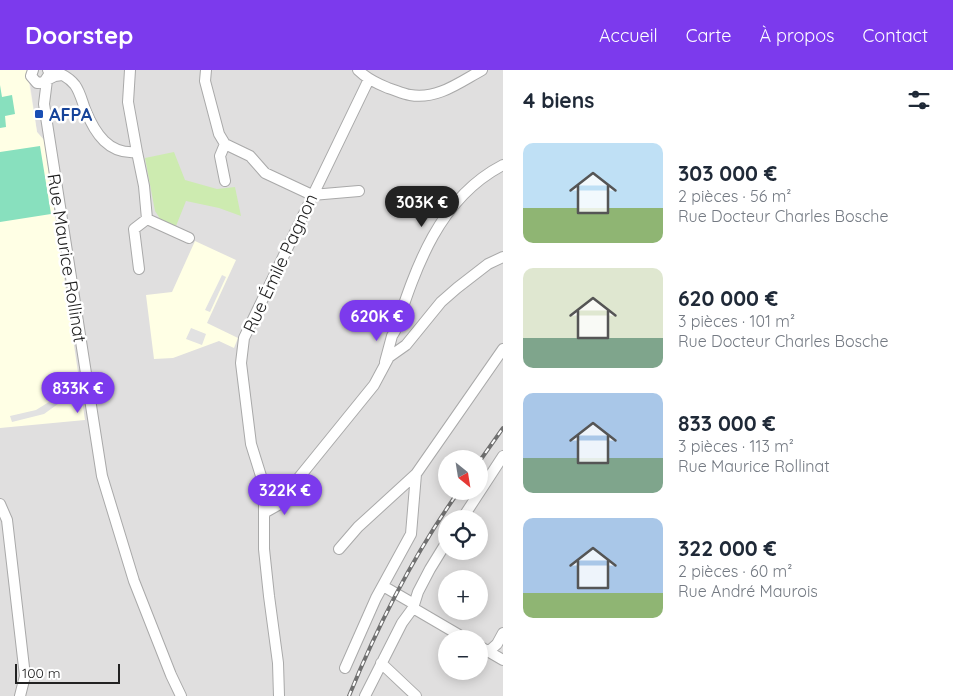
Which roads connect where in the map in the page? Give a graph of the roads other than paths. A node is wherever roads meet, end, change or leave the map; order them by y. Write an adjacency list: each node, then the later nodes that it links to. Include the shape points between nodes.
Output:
1 (34, 70): 8 (street, Rue Maurice Rollinat)
2 (130, 70): 11 (street, via 128,102)
3 (206, 70): 10 (street, via 207,90 219,134)
4 (358, 70): 7 (street)
5 (482, 70): 7 (street, via 439,93 422,96 409,95)
6 (47, 73): 8 (street, via 41,84); 9 (street, Rue Maurice Rollinat); 11 (street, via 62,75 75,85 90,122 103,140 121,152)
7 (368, 74): 15 (street, Rue Émile Pagnon)
8 (35, 82): 9 (street, Rue Maurice Rollinat)
9 (44, 104): 43 (street, Rue Maurice Rollinat, via 102,476 134,581)
10 (225, 144): 13 (street, via 220,156); 15 (street, via 250,156 265,173)
11 (137, 152): 16 (street)
12 (503, 166): 20 (street, via 477,181 440,224 408,290)
13 (225, 180)
14 (359, 191): 15 (street)
15 (312, 195): 27 (street, Rue Émile Pagnon, via 244,338 241,363 248,427)
16 (147, 219): 17 (street); 19 (street, via 134,229)
17 (189, 238)
18 (503, 257): 21 (street, via 488,264 441,302)
19 (139, 269)
20 (395, 331): 21 (street, via 398,342); 23 (street)
21 (409, 341): 23 (street)
22 (503, 349): 25 (street)
23 (385, 364): 26 (street, via 374,385)
24 (503, 456): 29 (street)
25 (416, 474): 31 (street, via 358,527); 33 (street, via 411,534)
26 (284, 496): 27 (street); 30 (street, via 280,504)
27 (264, 501): 30 (street, Rue Émile Pagnon)
28 (0, 504): 42 (street, via 7,520 25,676)
29 (468, 510)
30 (264, 513): 44 (street, Rue Émile Pagnon, via 264,549)
31 (339, 549)
32 (438, 556): 34 (street)
33 (383, 586): 34 (street); 41 (street)
34 (413, 606): 35 (street); 40 (street)
35 (452, 630)
36 (503, 634): 37 (street, via 497,644)
37 (488, 647)
38 (488, 652): 39 (street)
39 (503, 660)
40 (381, 663): 45 (street); 46 (street)
41 (345, 668)
42 (20, 696)
43 (181, 696)
44 (279, 696)
45 (365, 696)
46 (416, 696)

